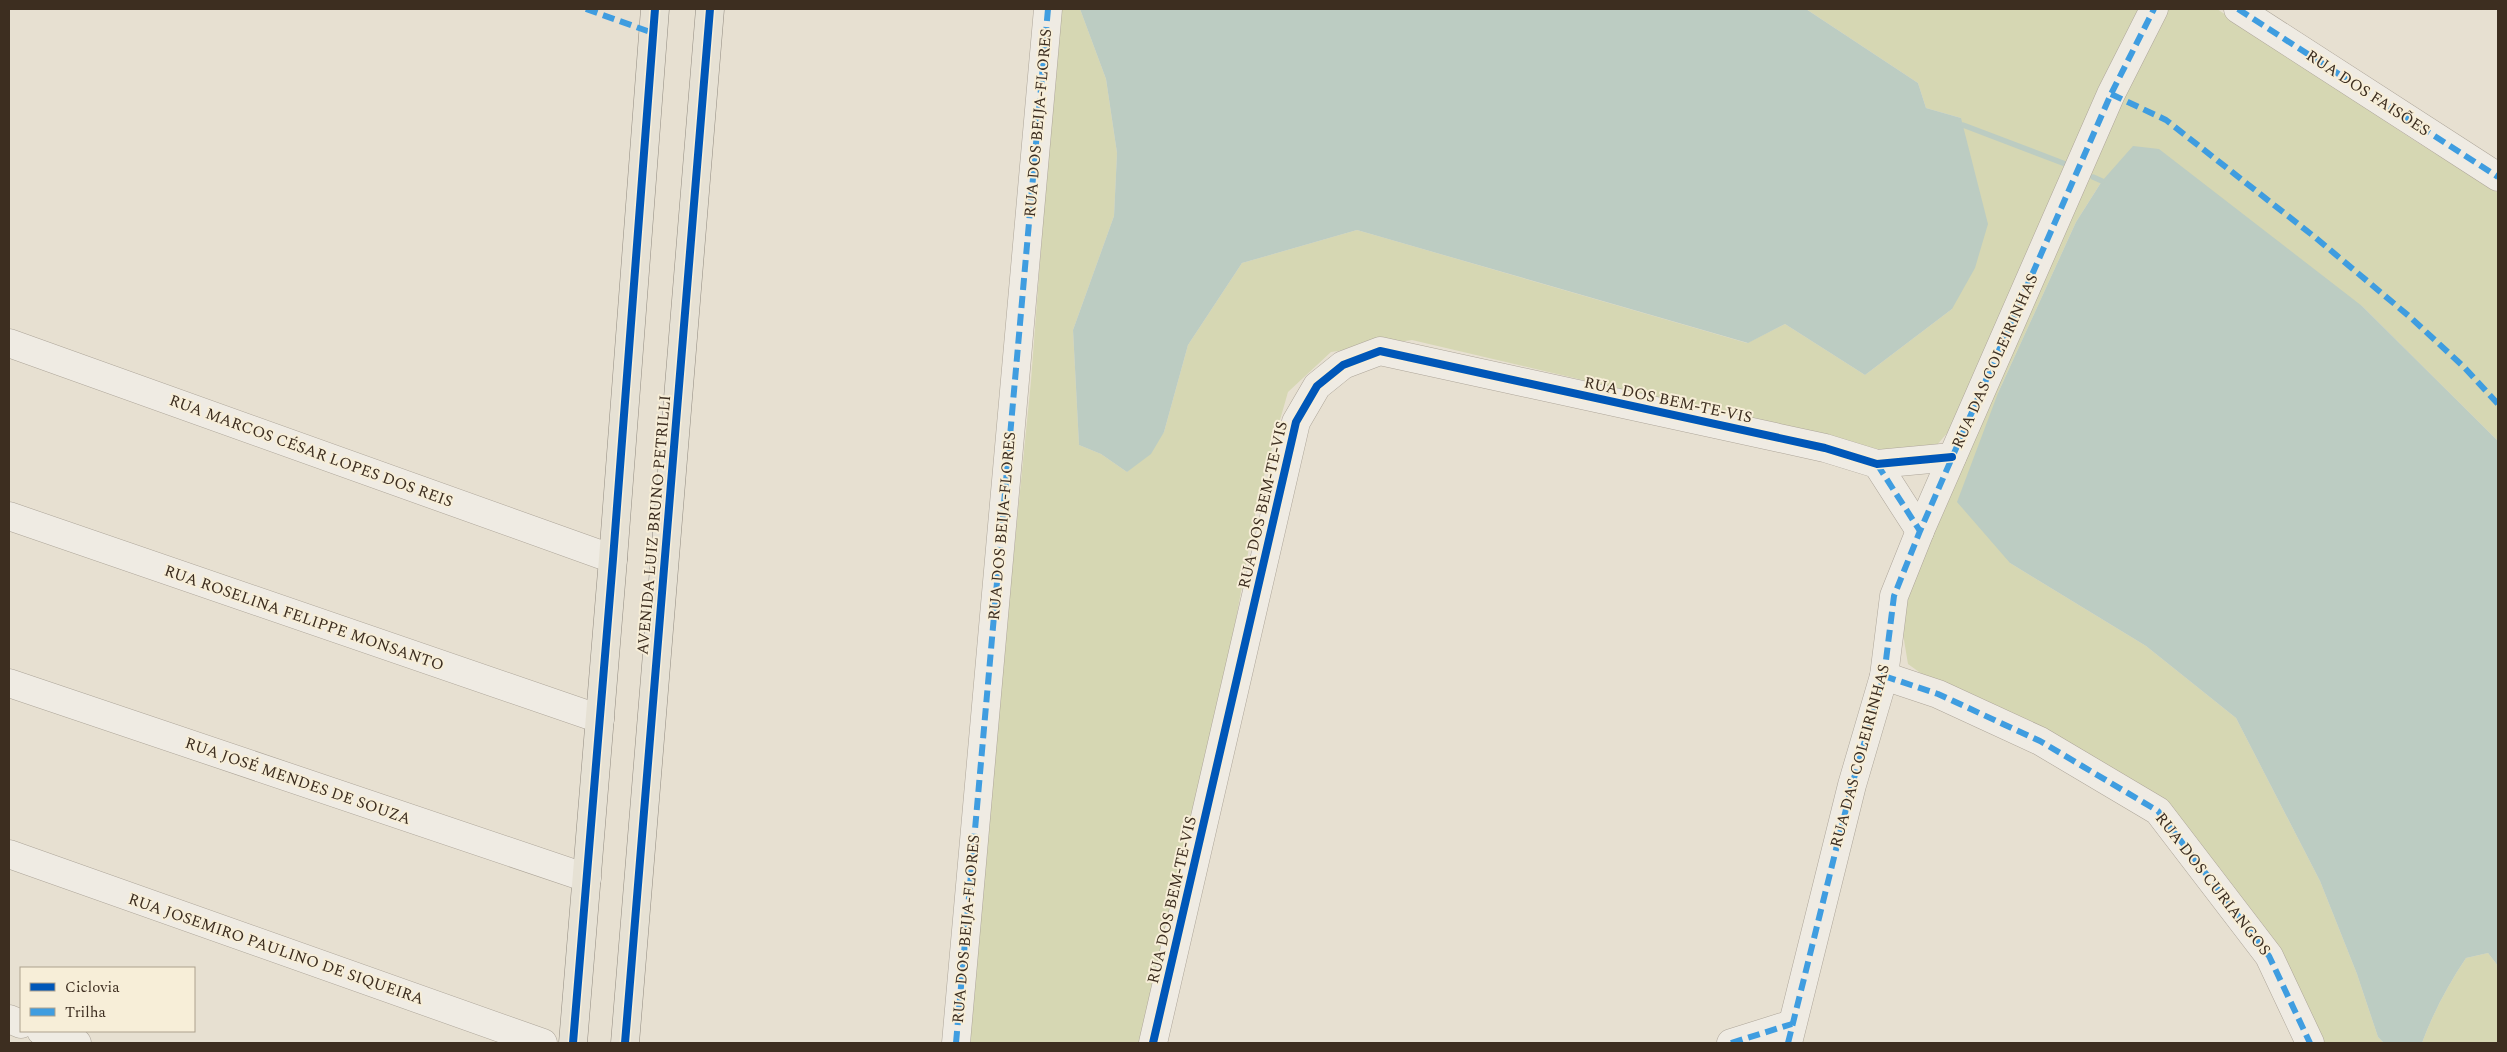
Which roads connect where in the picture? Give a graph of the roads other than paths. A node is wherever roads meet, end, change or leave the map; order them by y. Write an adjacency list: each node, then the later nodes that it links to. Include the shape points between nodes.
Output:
1 (655, 9): 12 (main road)
2 (710, 9): 23 (main road, AVENIDA LUIZ BRUNO PETRILLI)
3 (1048, 9): 24 (street, RUA DOS BEIJA-FLORES)
4 (2154, 9): 8 (street, RUA DAS COLEIRINHAS, via 2111,94)
5 (2238, 9): 6 (street, RUA DOS FAISÕES)
6 (2498, 177)
7 (9, 344): 12 (street, RUA MARCOS CÉSAR LOPES DOS REIS)
8 (1952, 457): 9 (street, RUA DOS BEM-TE-VIS); 11 (street, RUA DAS COLEIRINHAS)
9 (1877, 464): 11 (street); 25 (street, RUA DOS BEM-TE-VIS, via 1825,448 1380,351 1343,365 1317,386 1296,422)
10 (9, 516): 15 (street, RUA ROSELINA FELIPPE MONSANTO)
11 (1920, 532): 13 (street, RUA DAS COLEIRINHAS, via 1894,596)
12 (614, 559): 15 (main road)
13 (1884, 676): 19 (street, RUA DAS COLEIRINHAS, via 1852,785); 27 (street, RUA DOS CURIANGOS, via 1938,694 2040,741 2158,811 2269,956)
14 (9, 683): 17 (street, RUA JOSÉ MENDES DE SOUZA)
15 (600, 719): 17 (main road)
16 (9, 854): 21 (street, RUA JOSEMIRO PAULINO DE SIQUEIRA)
17 (587, 878): 22 (main road)
18 (44, 1032): 20 (street)
19 (1790, 1034): 26 (street)
20 (77, 1043)
21 (543, 1043)
22 (572, 1043)
23 (625, 1043)
24 (956, 1043)
25 (1154, 1043)
26 (1731, 1043)
27 (2310, 1043)

